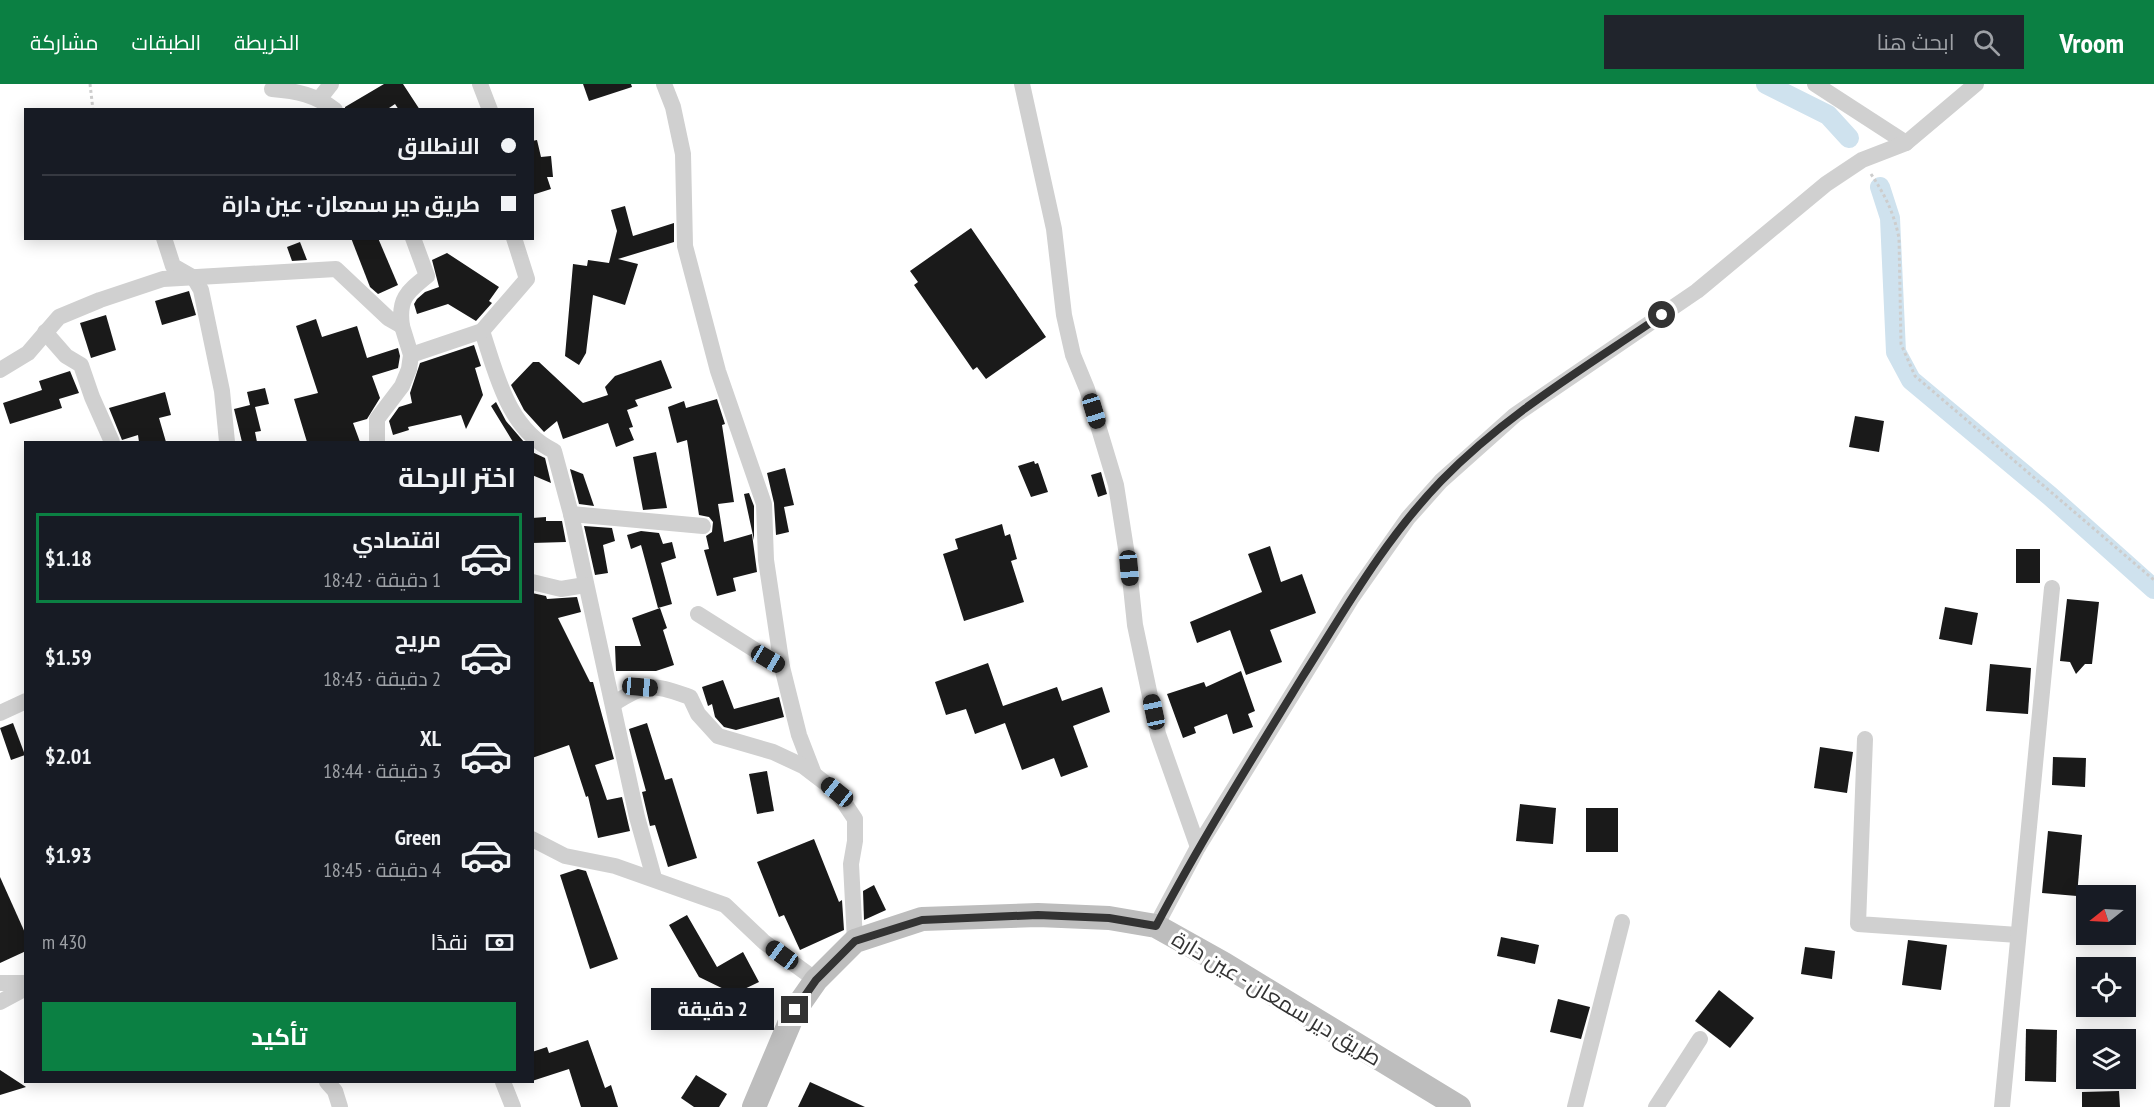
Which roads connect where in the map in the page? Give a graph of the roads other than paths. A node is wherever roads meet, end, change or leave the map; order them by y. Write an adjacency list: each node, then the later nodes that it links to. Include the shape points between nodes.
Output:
1 (331, 84): 8 (street)
2 (480, 84): 10 (street)
3 (664, 84): 30 (street, via 674,107 683,154 685,246 718,371 764,504 766,560)
4 (1022, 84): 37 (street, via 1054,229 1073,355 1116,485 1135,625 1158,734)
5 (1815, 84): 11 (street)
6 (1976, 84): 11 (street)
7 (272, 89): 8 (street, via 294,90)
8 (320, 98): 9 (street)
9 (333, 108)
10 (489, 108)
11 (1906, 143): 37 (street, via 1862,160 1826,184 1697,291 1515,415 1441,481 1378,557)
12 (165, 240): 15 (street, via 173,266)
13 (414, 240): 16 (street, via 427,276 402,301)
14 (515, 240): 17 (street, via 527,279)
15 (195, 278): 16 (street, via 336,269 388,318); 18 (street, via 163,279 100,300 59,317); 22 (street, via 207,312)
16 (402, 326): 19 (street)
17 (482, 331): 19 (street); 24 (street, via 507,405 536,442 554,451)
18 (45, 332): 20 (street, via 28,353); 21 (street, via 66,356 81,365)
19 (411, 356): 23 (street, via 402,386 377,419)
20 (0, 370)
21 (112, 441)
22 (227, 441)
23 (377, 441)
24 (571, 514): 25 (street); 27 (street)
25 (703, 526)
26 (534, 582): 27 (street, via 561,589)
27 (585, 585): 32 (street)
28 (2052, 588): 41 (street)
29 (698, 614): 30 (street)
30 (782, 667): 35 (street, via 799,735)
31 (24, 702): 33 (street)
32 (613, 704): 35 (street, via 640,687 666,689 690,697 698,714 718,736 772,752); 38 (street)
33 (0, 713)
34 (1865, 739): 41 (street, via 1858,924)
35 (814, 774): 42 (street, via 837,792 855,819 851,864)
36 (534, 840): 38 (street, via 565,856)
37 (1198, 847): 40 (street)
38 (654, 878): 43 (street, via 725,905 764,942)
39 (1622, 922): 55 (street)
40 (1156, 926): 42 (main road, طريق دير سمعان - عين دارة, via 1109,918 1038,915 922,920); 54 (main road, طريق دير سمعان - عين دارة)
41 (2018, 935): 57 (street)
42 (855, 941): 43 (main road, طريق دير سمعان - عين دارة)
43 (816, 980): 53 (main road, طريق دير سمعان - عين دارة, via 795,1010)
44 (0, 983): 45 (street)
45 (24, 985)
46 (24, 986): 47 (street)
47 (0, 1002)
48 (1700, 1039): 56 (street)
49 (328, 1083): 51 (street)
50 (503, 1083): 52 (street)
51 (340, 1107)
52 (513, 1107)
53 (754, 1107)
54 (1459, 1107)
55 (1575, 1107)
56 (1656, 1107)
57 (2002, 1107)

